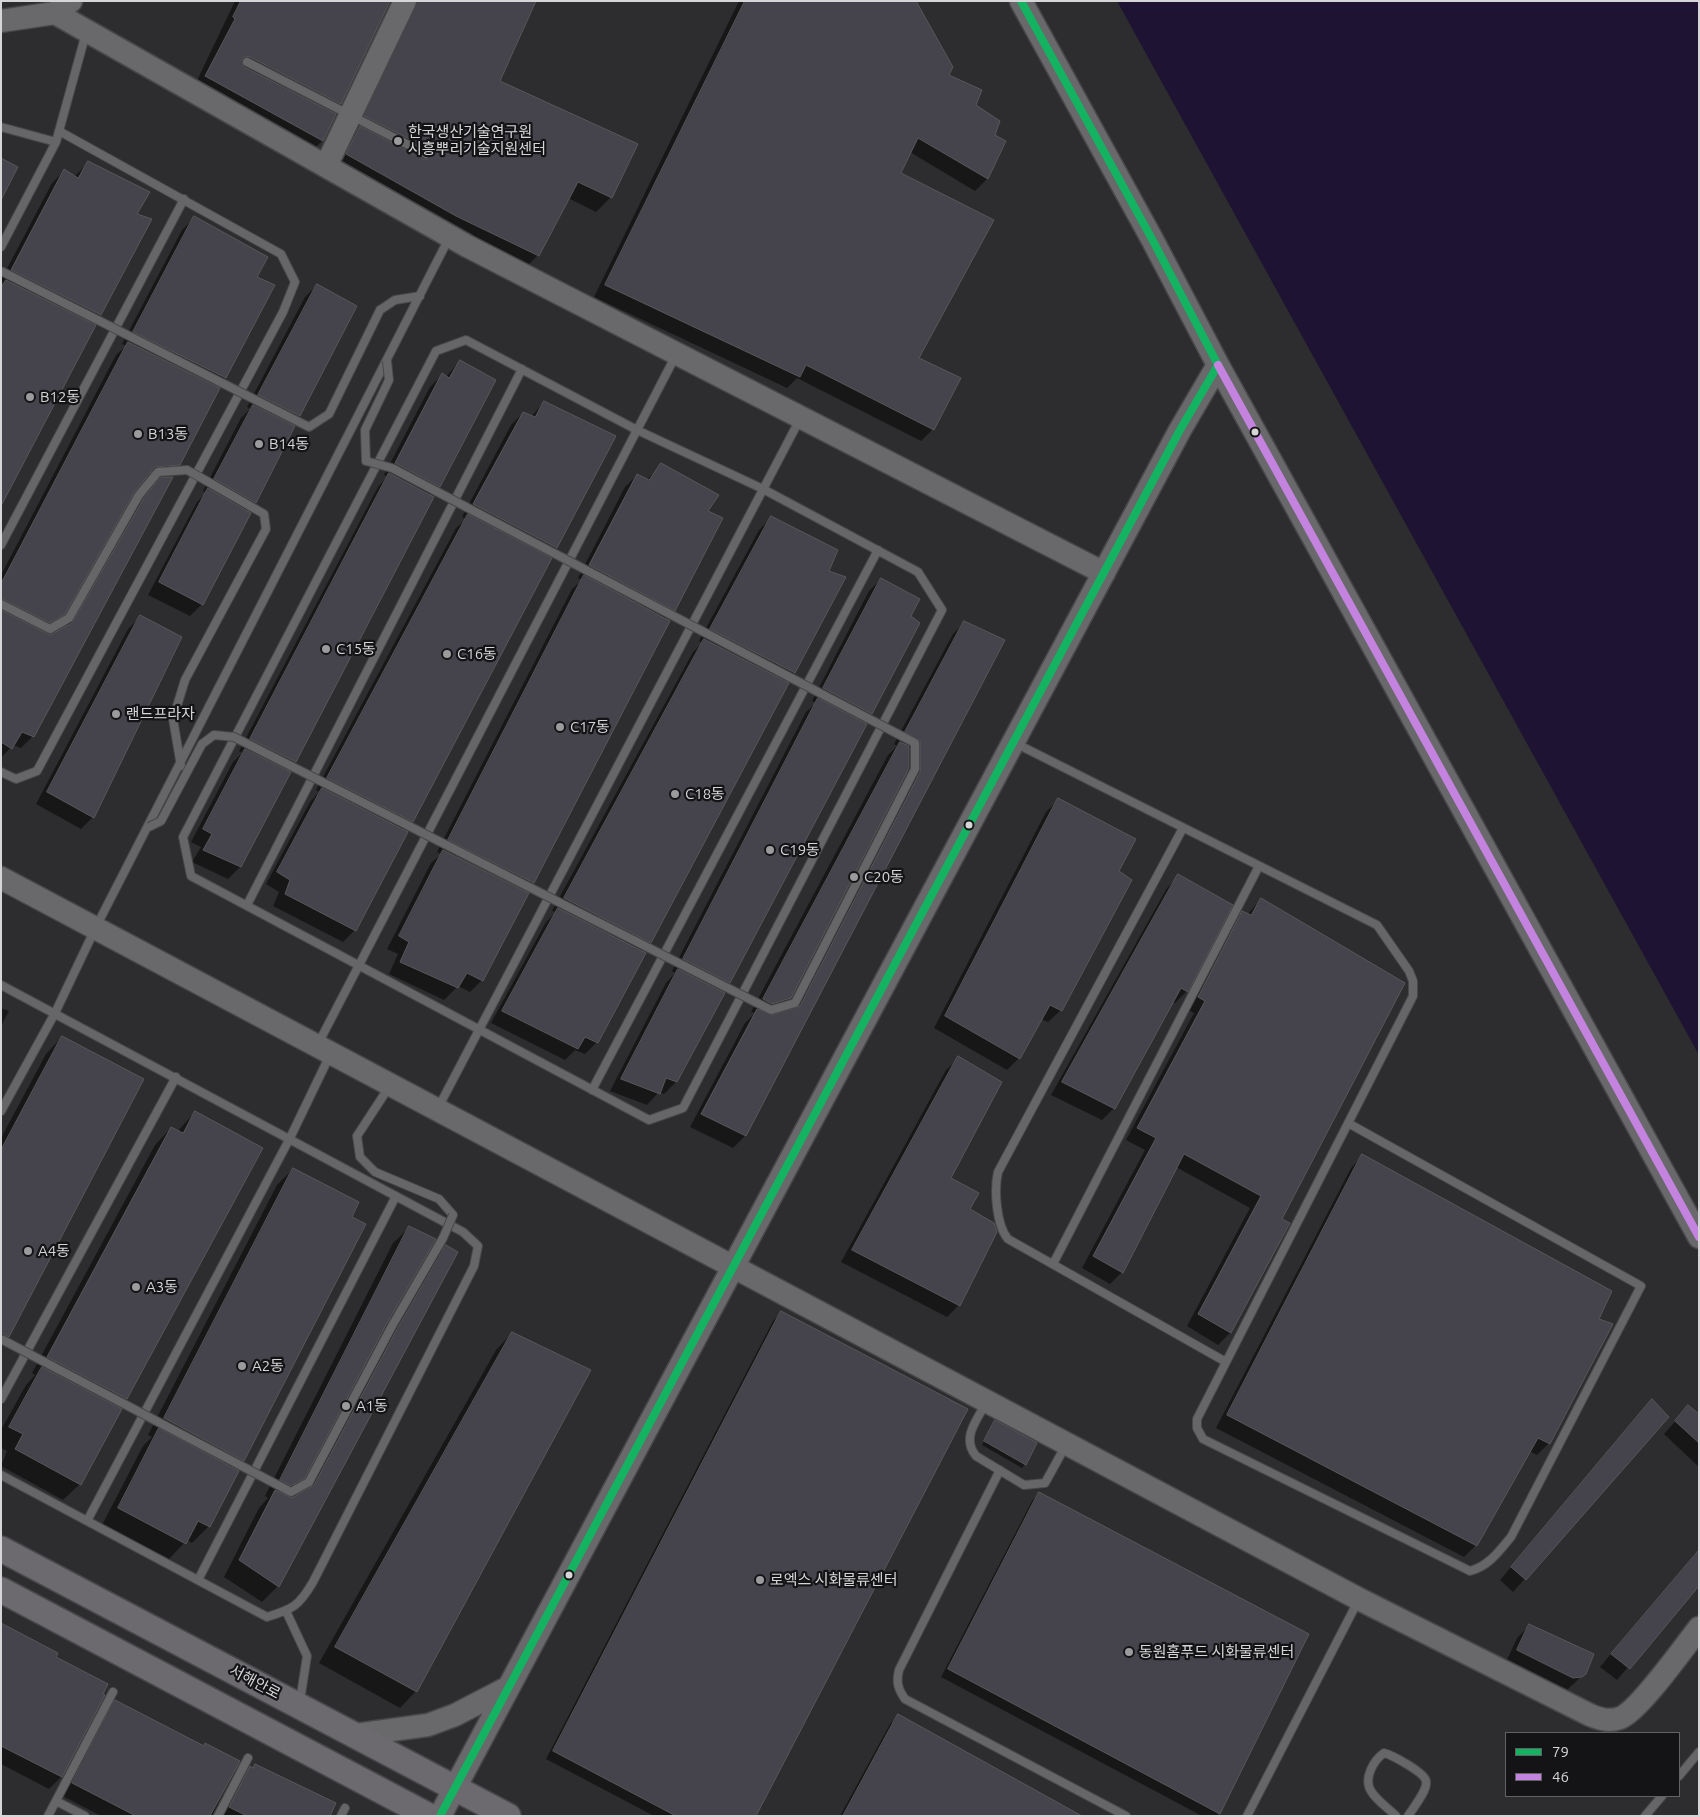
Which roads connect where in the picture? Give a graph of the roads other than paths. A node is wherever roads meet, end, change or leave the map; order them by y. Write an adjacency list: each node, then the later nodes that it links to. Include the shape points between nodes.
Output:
1 (406, 1): 7 (main road)
2 (1021, 1): 20 (main road)
3 (63, 7): 4 (main road); 5 (main road)
4 (1, 21)
5 (87, 31): 9 (lane); 12 (main road)
6 (247, 62): 7 (lane)
7 (350, 115): 11 (lane); 12 (main road)
8 (1, 127): 10 (lane)
9 (60, 130): 10 (lane); 13 (lane)
10 (56, 142): 15 (lane)
11 (426, 154)
12 (326, 166): 14 (main road)
13 (184, 199): 25 (lane); 31 (lane, via 281,254 295,282 283,312 37,771 16,779)
14 (450, 236): 17 (lane); 18 (main road)
15 (1, 247)
16 (1, 271): 17 (lane, bridge, via 309,427 329,414 380,310 395,300)
17 (420, 296): 19 (lane)
18 (677, 354): 22 (main road); 23 (lane)
19 (387, 361): 30 (lane); 32 (lane, bridge, via 389,380 365,430 366,460 392,468 915,743 915,769 795,1002 771,1010 234,737 214,735 202,744 161,821)
20 (1218, 365): 27 (main road); 51 (main road)
21 (522, 370): 23 (lane); 36 (lane); 36 (lane, via 466,340 436,351 183,837 191,876)
22 (801, 418): 24 (lane); 27 (main road)
23 (637, 430): 24 (lane); 38 (lane)
24 (764, 489): 26 (lane); 41 (lane)
25 (1, 544)
26 (878, 550): 45 (lane); 45 (lane, via 918,572 942,610 683,1108 649,1120)
27 (1104, 573): 29 (main road)
28 (1, 604): 30 (lane, bridge, via 50,629 69,618 139,495 158,472 187,470 264,514 266,529 185,680 173,719)
29 (1013, 742): 33 (lane); 53 (main road)
30 (181, 766): 32 (lane)
31 (1, 772)
32 (149, 827): 37 (lane)
33 (1183, 828): 34 (lane); 52 (lane, via 998,1172 996,1203 1004,1234)
34 (1259, 866): 48 (lane, via 1377,925 1413,981 1413,996); 52 (lane)
35 (1, 878): 37 (main road)
36 (247, 905): 38 (lane)
37 (96, 927): 40 (lane); 42 (main road)
38 (360, 965): 41 (lane); 42 (lane)
39 (1, 984): 40 (lane)
40 (55, 1013): 43 (lane); 47 (lane)
41 (480, 1030): 45 (lane); 46 (lane)
42 (324, 1050): 44 (main road); 49 (lane)
43 (176, 1077): 49 (lane); 56 (lane)
44 (390, 1085): 46 (main road); 54 (lane, bridge, via 357,1136 360,1157 375,1172 439,1199 453,1215 443,1240 392,1326 308,1482 291,1492)
45 (592, 1090)
46 (438, 1110): 53 (main road)
47 (1, 1111)
48 (1348, 1123): 55 (lane); 55 (lane, via 1641,1286 1511,1537 1481,1568 1470,1570 1203,1439 1197,1428 1197,1419)
49 (290, 1138): 50 (lane); 61 (lane)
50 (396, 1196): 63 (lane); 66 (lane, via 463,1232 478,1246 474,1266 313,1582 302,1601)
51 (1699, 1237)
52 (1053, 1264): 55 (lane)
53 (734, 1266): 57 (main road); 68 (main road)
54 (1, 1339)
55 (1226, 1362)
56 (1, 1400)
57 (987, 1401): 58 (main road); 59 (lane, via 969,1436 969,1443 976,1456)
58 (1066, 1443): 59 (lane, via 1045,1483 1024,1485); 65 (main road)
59 (1000, 1470): 84 (lane, via 899,1670 898,1690 905,1699)
60 (1, 1475): 61 (lane)
61 (87, 1521): 63 (lane)
62 (1, 1549): 70 (main road, 서해안로)
63 (198, 1580): 66 (lane, via 267,1618)
64 (1, 1590): 81 (main road)
65 (1359, 1599): 67 (main road, via 1606,1721 1621,1718 1634,1708); 85 (lane)
66 (286, 1611): 70 (lane, via 307,1656)
67 (1699, 1628)
68 (509, 1686): 71 (main road, via 455,1716 428,1725); 75 (main road)
69 (113, 1692): 77 (lane)
70 (299, 1706): 71 (main road, 서해안로)
71 (355, 1735): 75 (main road, 서해안로)
72 (1699, 1752): 74 (lane)
73 (248, 1758): 80 (lane)
74 (1680, 1775)
75 (455, 1788): 82 (main road); 83 (main road, 서해안로)
76 (1661, 1797): 88 (lane)
77 (56, 1801): 78 (lane); 79 (lane)
78 (48, 1816)
79 (85, 1816)
80 (218, 1816)
81 (429, 1816)
82 (440, 1816)
83 (508, 1816)
84 (1126, 1816)
85 (1247, 1816)
86 (1396, 1816): 87 (lane, via 1370,1790 1368,1782 1369,1772 1384,1753 1392,1755 1426,1781)
87 (1408, 1816)
88 (1645, 1816)

